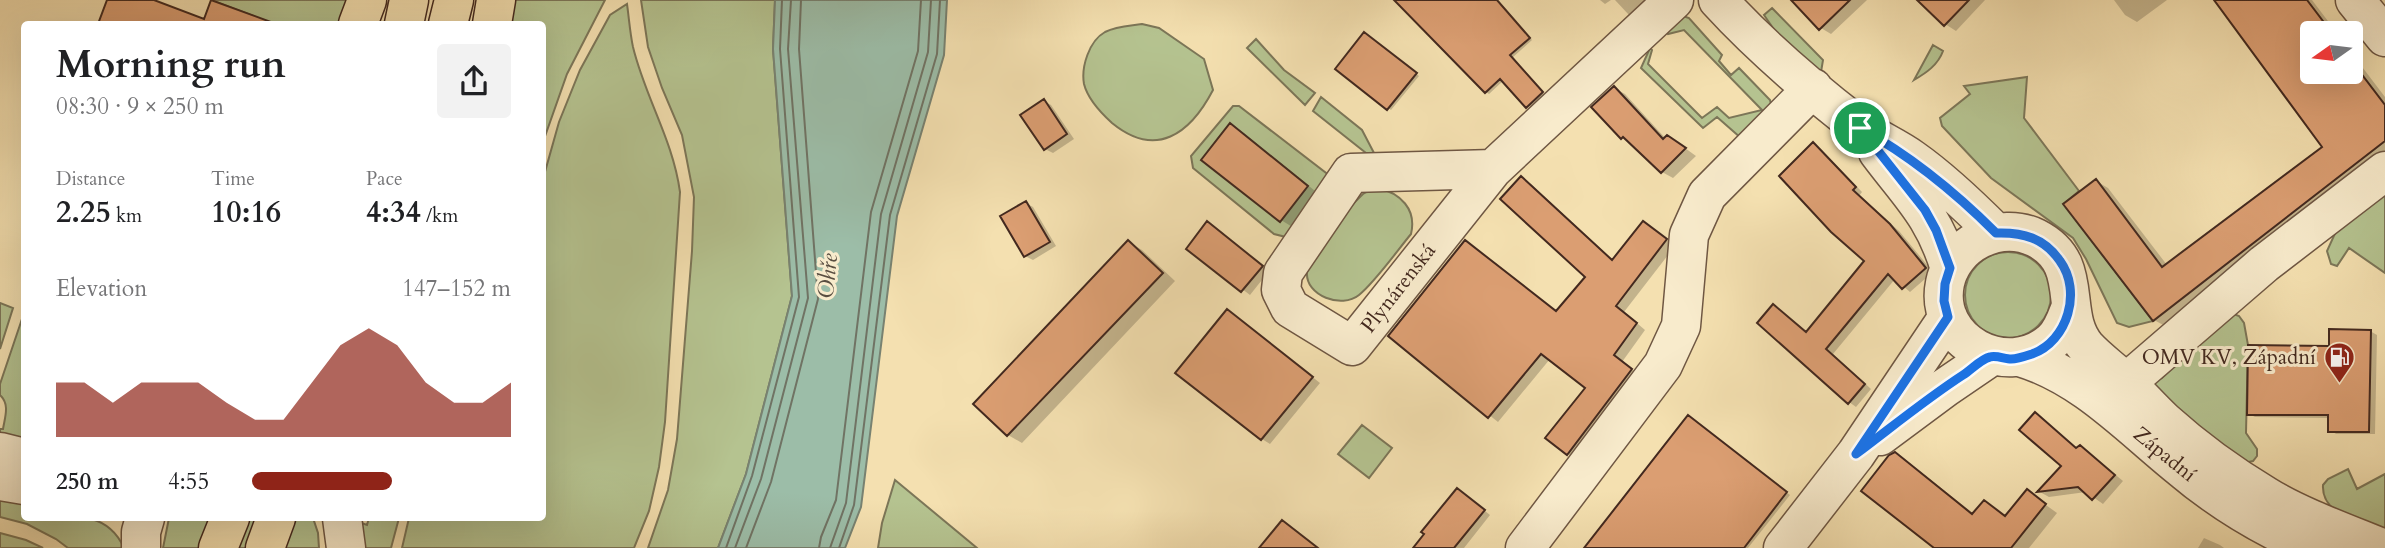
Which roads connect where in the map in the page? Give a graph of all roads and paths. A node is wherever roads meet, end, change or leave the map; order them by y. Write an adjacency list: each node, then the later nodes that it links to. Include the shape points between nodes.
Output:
1 (367, 0): 8 (highway)
2 (409, 0): 9 (highway)
3 (454, 0): 10 (highway)
4 (496, 0): 11 (highway)
5 (1674, 0): 15 (street, Plynárenská)
6 (1718, 0): 13 (street)
7 (2355, 0): 12 (street)
8 (359, 21)
9 (405, 21)
10 (449, 21)
11 (492, 21)
12 (2385, 37)
13 (1813, 88): 14 (street); 34 (street, via 1707,195 1689,235 1681,326 1663,365)
14 (1860, 128): 17 (street, via 1913,160); 18 (street, via 1925,210)
15 (1493, 169): 15 (street, Plynárenská, via 1351,173 1283,273 1280,290 1290,308 1352,346)
16 (2385, 171): 22 (street, via 2263,264)
17 (1996, 233): 18 (street, via 1961,252); 19 (street, Západní, via 2036,238 2052,250 2064,266)
18 (1950, 268): 20 (street, via 1944,301)
19 (2071, 306): 21 (street, via 2052,342 2034,354); 22 (street, Západní, via 2086,347)
20 (1948, 317): 21 (street, Západní, via 1972,348); 24 (street)
21 (2005, 357): 24 (street, via 1946,387); 36 (street, Západní, via 2035,361 2080,384 2222,499)
22 (2126, 383): 37 (street, Západní, via 2165,422 2267,497)
23 (0, 452): 25 (street)
24 (1856, 454): 35 (street)
25 (21, 457)
26 (0, 481): 27 (street)
27 (21, 484)
28 (229, 521): 31 (highway)
29 (275, 521): 32 (highway)
30 (342, 521): 33 (street)
31 (218, 548)
32 (265, 548)
33 (346, 548)
34 (1525, 548)
35 (1783, 548)
36 (2312, 548)
37 (2382, 548)

